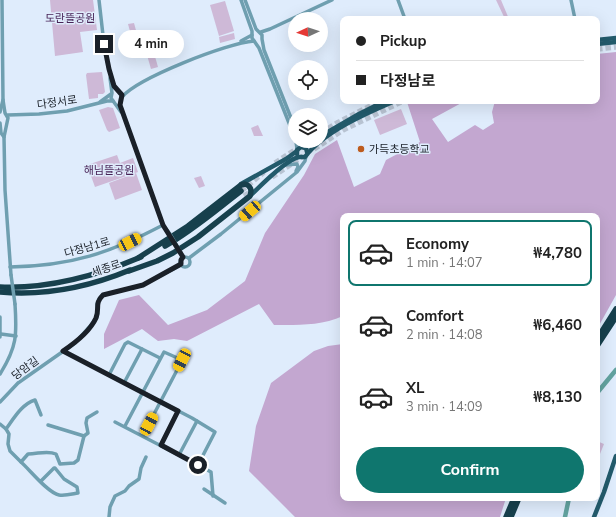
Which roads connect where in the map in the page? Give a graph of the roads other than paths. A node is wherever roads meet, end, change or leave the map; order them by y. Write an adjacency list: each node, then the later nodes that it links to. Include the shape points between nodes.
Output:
1 (2, 0): 23 (street)
2 (99, 0): 18 (street)
3 (241, 0): 10 (street)
4 (245, 0): 11 (street)
5 (332, 0): 11 (street)
6 (398, 0): 8 (street)
7 (571, 0): 9 (street)
8 (404, 16)
9 (574, 16)
10 (252, 34): 11 (street); 14 (street); 16 (street)
11 (261, 35): 14 (street, via 258,42); 28 (street, via 264,50)
12 (616, 38): 13 (main road)
13 (600, 40)
14 (254, 41): 16 (street); 32 (street, via 260,48)
15 (616, 42): 17 (main road)
16 (237, 44): 19 (street, via 188,61)
17 (600, 44)
18 (109, 69): 20 (street); 21 (street)
19 (139, 85): 20 (street); 22 (street)
20 (118, 91): 21 (street); 22 (street)
21 (112, 94): 24 (street, via 111,98); 25 (street)
22 (121, 99): 24 (street); 31 (street)
23 (3, 100): 29 (street); 30 (street)
24 (114, 101): 25 (street); 31 (street)
25 (97, 103): 30 (street, 다정서로, via 67,111)
26 (379, 104): 34 (main road)
27 (389, 104): 38 (main road, via 338,129)
28 (288, 110)
29 (0, 113): 30 (street)
30 (7, 117): 33 (street); 35 (street)
31 (125, 118): 43 (street)
32 (288, 122)
33 (0, 123): 35 (street)
34 (328, 132)
35 (4, 137): 47 (street)
36 (304, 148): 38 (main road)
37 (297, 150): 39 (main road); 42 (main road)
38 (307, 154): 39 (main road); 41 (street, via 300,169)
39 (300, 157): 40 (main road); 41 (street, via 301,164)
40 (284, 165): 41 (street, via 297,164); 42 (main road, via 265,181)
41 (295, 173): 45 (street)
42 (244, 192): 48 (highway, 세종로, via 138,258 104,272 84,278 38,285); 49 (highway, 세종로, via 198,237 157,261 86,285 20,295)
43 (163, 225): 44 (street, bridge); 47 (street, 다정남1로, via 100,254 41,266)
44 (182, 255): 45 (street); 46 (street)
45 (189, 258): 46 (street, via 189,265 184,267)
46 (181, 264): 58 (street, 당암길, via 143,285 103,295 97,304 97,316 92,324 75,343)
47 (10, 268): 55 (street, bridge)
48 (0, 286)
49 (0, 294)
50 (616, 309): 53 (highway)
51 (0, 317): 54 (street)
52 (616, 317): 56 (highway)
53 (600, 334)
54 (0, 335): 55 (street)
55 (16, 336): 62 (street, via 12,351)
56 (600, 341)
57 (142, 349): 60 (street); 63 (street, via 128,342); 64 (street)
58 (63, 351): 63 (street); 66 (street, 당암길, via 18,383)
59 (186, 353): 61 (street)
60 (160, 358): 61 (street, via 164,352); 65 (street)
61 (182, 360): 67 (street)
62 (0, 374)
63 (109, 375): 64 (street)
64 (124, 384): 65 (street)
65 (142, 393): 67 (street); 75 (street)
66 (0, 402)
67 (161, 402): 68 (street); 78 (street)
68 (178, 411): 71 (street); 79 (street)
69 (97, 412): 77 (street, via 87,418 88,434)
70 (41, 415): 76 (street, via 36,400 30,402)
71 (197, 421): 80 (street); 85 (street, via 215,432)
72 (115, 422): 75 (street)
73 (0, 424): 76 (street)
74 (48, 425): 77 (street)
75 (125, 426): 78 (street)
76 (6, 429): 83 (street, via 9,434 10,451)
77 (84, 436): 84 (street, via 78,460 74,463)
78 (143, 436): 79 (street)
79 (161, 445): 80 (street)
80 (179, 455): 85 (street)
81 (616, 456): 90 (main road)
82 (146, 457): 95 (street, via 139,479 115,496)
83 (21, 462): 84 (street, via 28,454 48,451 56,454); 87 (street)
84 (60, 464): 86 (street)
85 (198, 465): 89 (street, via 211,472)
86 (54, 468): 87 (street); 87 (street, via 64,479 77,487 78,493 59,494)
87 (41, 481)
88 (204, 489): 89 (street)
89 (213, 496): 94 (street)
90 (600, 500)
91 (513, 501): 96 (highway)
92 (518, 501): 97 (highway)
93 (600, 501): 98 (main road)
94 (225, 503)
95 (109, 517)
96 (506, 517)
97 (511, 517)
98 (594, 517)

